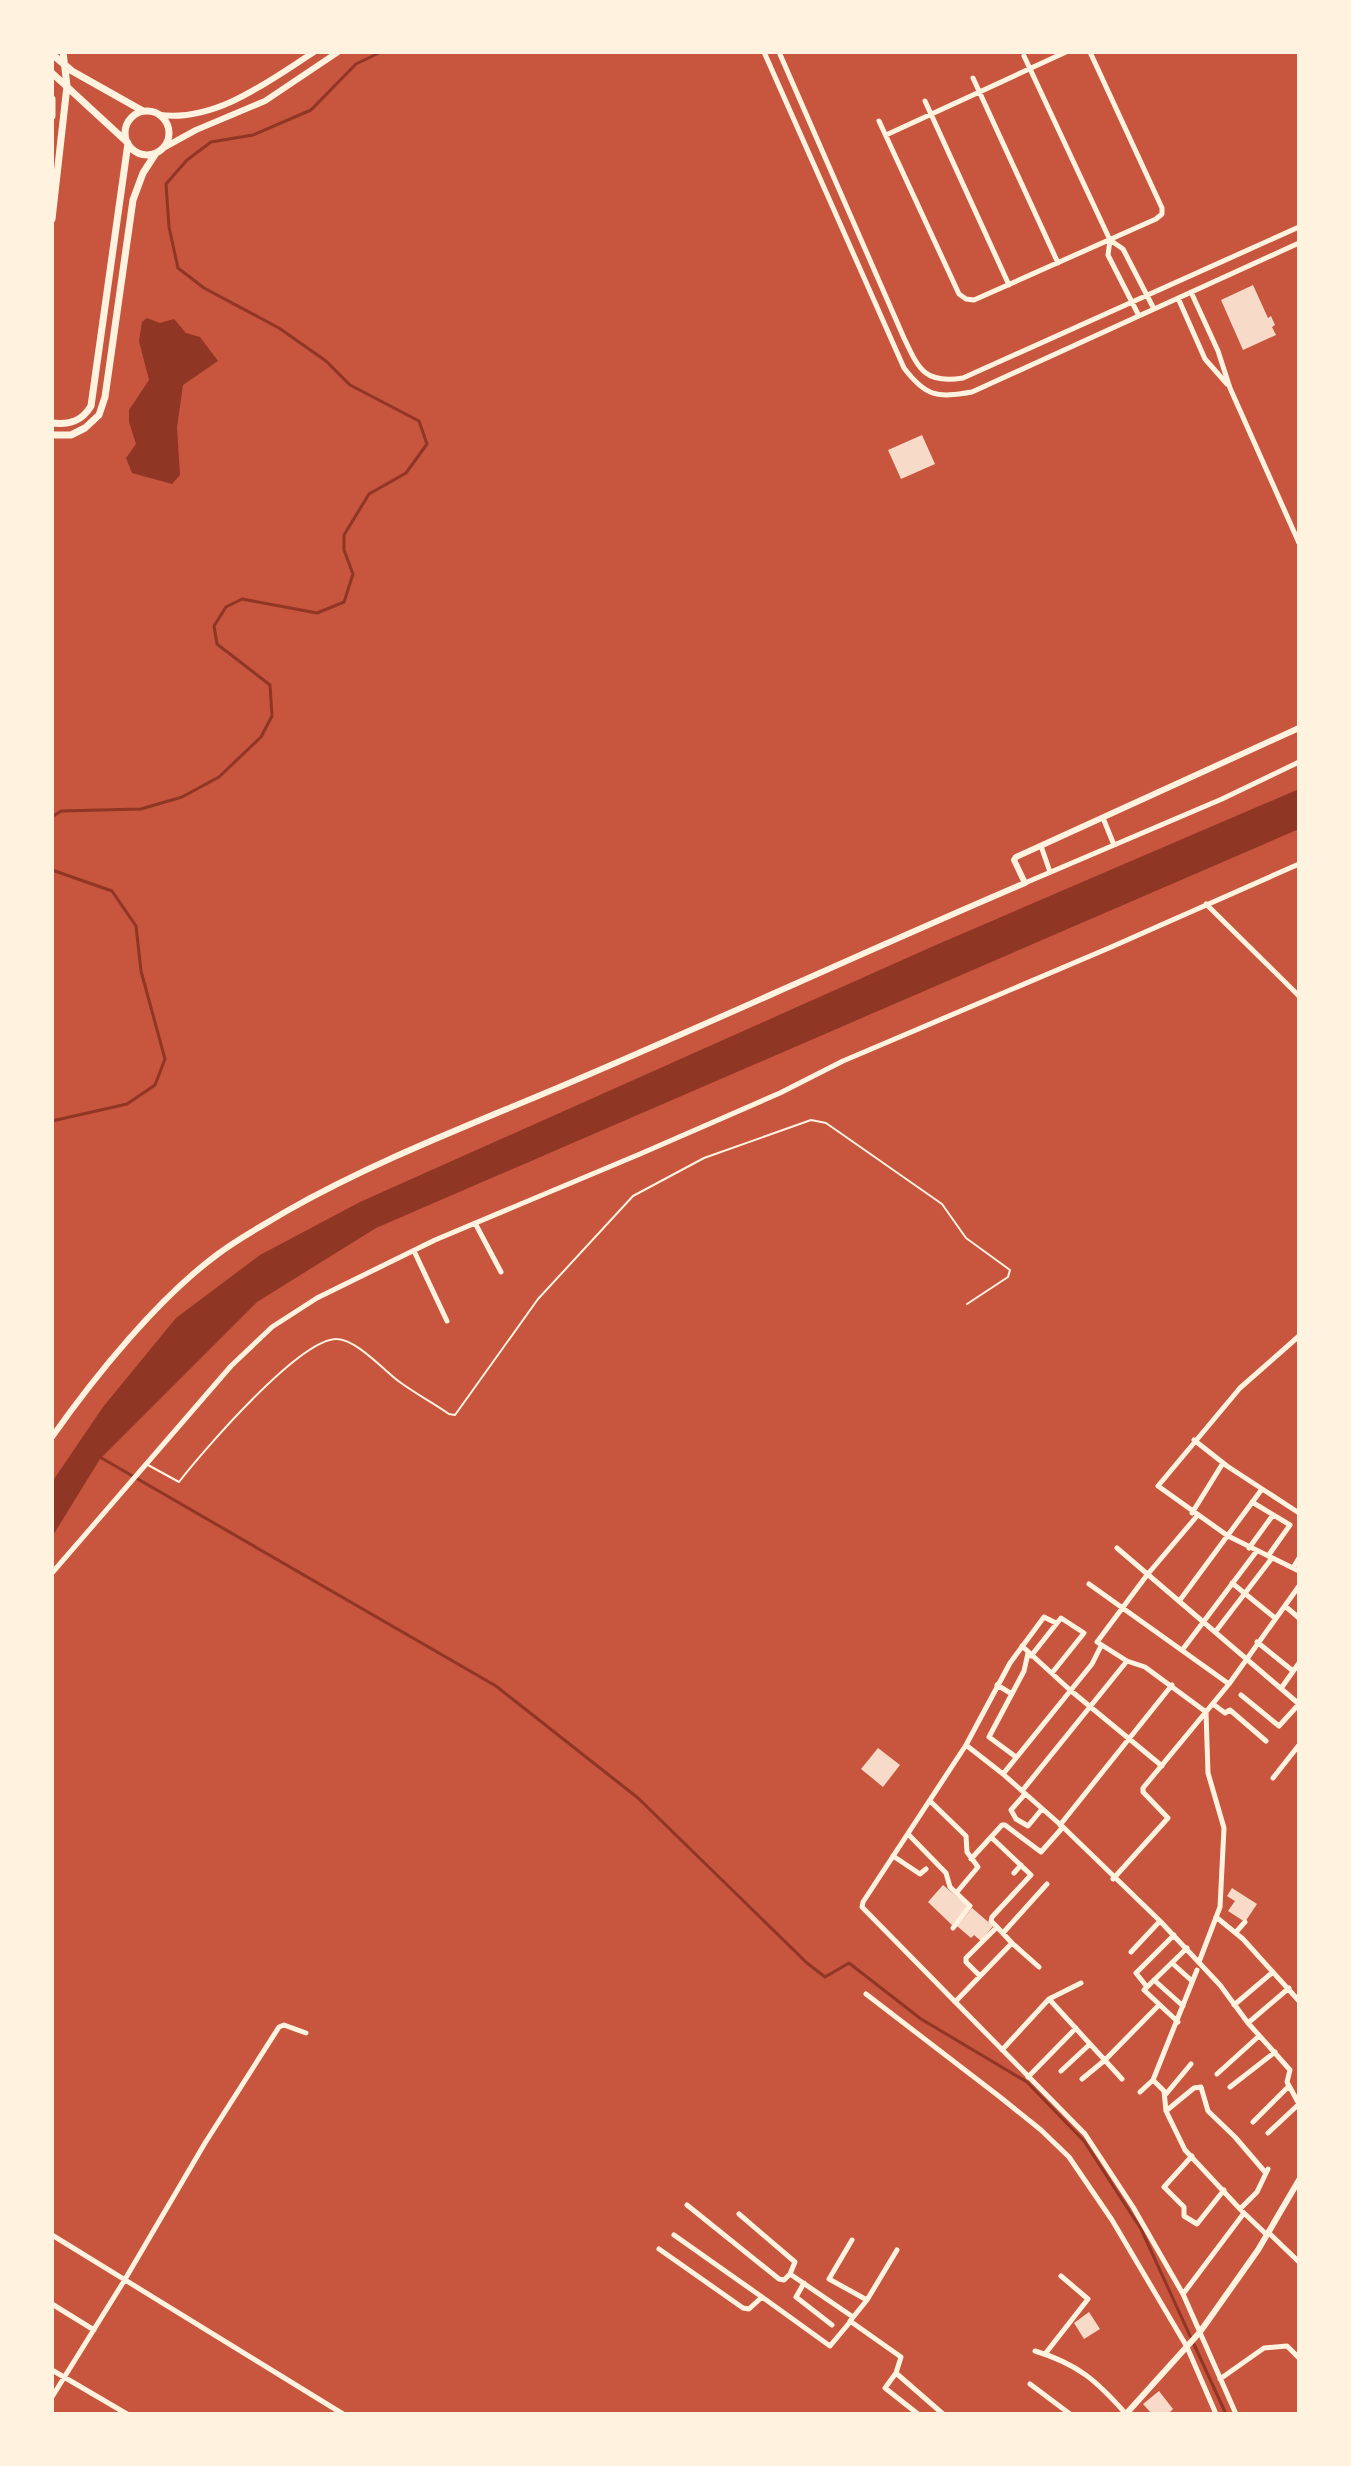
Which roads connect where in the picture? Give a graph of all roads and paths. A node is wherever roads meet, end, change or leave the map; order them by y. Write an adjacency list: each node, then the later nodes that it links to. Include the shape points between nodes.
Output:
1 (63, 52): 10 (main road)
2 (314, 52): 20 (street, via 220,106 184,118)
3 (338, 52): 27 (street, via 265,101)
4 (764, 52): 25 (street)
5 (779, 52): 23 (street)
6 (1066, 52): 11 (street)
7 (1090, 52): 31 (street, via 1162,208 1156,219)
8 (52, 54): 10 (main road)
9 (1024, 56): 11 (street)
10 (67, 67): 14 (main road); 18 (main road)
11 (1030, 69): 15 (street); 31 (street)
12 (52, 73): 14 (main road)
13 (973, 78): 15 (street)
14 (67, 86): 26 (main road); 29 (main road)
15 (979, 92): 19 (street); 33 (street)
16 (52, 99): 21 (main road)
17 (925, 101): 19 (street)
18 (143, 111): 20 (main road); 26 (main road, via 128,123)
19 (931, 114): 24 (street); 34 (street)
20 (160, 115): 27 (main road, via 169,130)
21 (52, 116)
22 (879, 121): 24 (street)
23 (813, 132): 25 (street); 38 (street, via 914,359 934,379 963,378)
24 (886, 135): 34 (street, via 959,294 974,300)
25 (802, 138): 40 (street, via 904,368 930,394 972,392)
26 (128, 143): 28 (main road, via 140,154); 42 (main road, via 93,398 84,417 69,424)
27 (165, 147): 28 (main road)
28 (156, 153): 43 (main road, via 133,200 109,381 99,415 78,432)
29 (52, 219)
30 (1299, 227): 36 (street)
31 (1110, 240): 33 (street); 36 (street, via 1123,249); 38 (street, via 1108,255)
32 (1299, 243): 35 (street)
33 (1058, 263): 34 (street)
34 (1009, 285)
35 (1191, 292): 37 (street); 41 (street)
36 (1148, 297): 38 (street); 39 (street)
37 (1178, 298): 39 (street); 41 (street, via 1205,359)
38 (1133, 304): 40 (street)
39 (1154, 309): 40 (street)
40 (1139, 316)
41 (1230, 388): 44 (street)
42 (52, 423)
43 (52, 435)
44 (1299, 543)
45 (1299, 728): 47 (street)
46 (1299, 762): 48 (street)
47 (1103, 818): 48 (street); 49 (street)
48 (1114, 845): 51 (street)
49 (1041, 846): 51 (street); 52 (street, via 1014,859)
50 (1299, 864): 53 (street)
51 (1051, 872): 52 (street)
52 (1025, 883): 61 (street, via 387,1159 245,1235 183,1283 118,1353)
53 (1206, 904): 54 (street); 55 (street)
54 (1299, 996)
55 (475, 1223): 56 (street); 57 (street)
56 (414, 1251): 59 (street); 64 (street, via 317,1298 272,1327 213,1385)
57 (501, 1272)
58 (967, 1304): 64 (lane, via 1008,1277 1010,1270 966,1238 942,1204 826,1123 811,1120 704,1158 633,1196 538,1299 455,1415 338,1338 311,1348 272,1381 179,1482)
59 (447, 1321)
60 (1299, 1336): 62 (street, via 1240,1388)
61 (52, 1437)
62 (1194, 1440): 63 (street); 68 (street, via 1158,1486)
63 (1223, 1463): 65 (street); 68 (street)
64 (147, 1464): 76 (street)
65 (1262, 1489): 66 (street); 67 (street)
66 (1252, 1502): 69 (street); 70 (street)
67 (1299, 1513)
68 (1195, 1514): 70 (street); 77 (street)
69 (1273, 1515): 72 (street); 73 (street, via 1290,1525)
70 (1228, 1536): 72 (street); 82 (street)
71 (1117, 1548): 77 (street)
72 (1253, 1550): 73 (street); 78 (street)
73 (1270, 1557): 75 (street); 81 (street)
74 (1299, 1558): 75 (street)
75 (1296, 1569)
76 (52, 1573)
77 (1147, 1575): 82 (street); 84 (street)
78 (1232, 1583): 81 (street); 87 (street)
79 (1089, 1584): 84 (street)
80 (1299, 1586): 83 (street)
81 (1245, 1594): 85 (street); 89 (street)
82 (1180, 1600): 87 (street)
83 (1285, 1606): 85 (street); 86 (street)
84 (1122, 1607): 92 (street, via 1097,1642); 93 (street)
85 (1275, 1618): 90 (street)
86 (1299, 1618)
87 (1203, 1620): 89 (street); 93 (street)
88 (1056, 1623): 91 (street, via 1044,1617); 94 (street); 99 (street, via 1064,1618 1084,1633)
89 (1216, 1631): 95 (street)
90 (1257, 1642): 95 (street); 98 (street)
91 (1022, 1646): 94 (street); 101 (street)
92 (1101, 1646): 96 (street); 104 (street)
93 (1183, 1649): 100 (street)
94 (1030, 1654): 99 (street); 105 (street)
95 (1248, 1659): 100 (street); 103 (street)
96 (1127, 1661): 102 (street); 108 (street)
97 (1299, 1663): 98 (street)
98 (1293, 1671): 103 (street)
99 (1052, 1673): 104 (street)
100 (1229, 1684): 107 (street)
101 (997, 1685): 105 (street); 112 (street)
102 (1172, 1685): 109 (street); 110 (street)
103 (1282, 1687): 106 (street, via 1299,1704 1279,1726)
104 (1070, 1690): 108 (street); 114 (street)
105 (1012, 1694): 114 (street, via 989,1737)
106 (1241, 1695)
107 (1213, 1704): 109 (street); 111 (street, via 1225,1713 1230,1710)
108 (1091, 1707): 110 (street); 118 (street)
109 (1206, 1712): 115 (street); 132 (street, via 1208,1773 1224,1828)
110 (1130, 1738): 115 (street); 121 (street)
111 (1266, 1741)
112 (966, 1745): 116 (street); 119 (street)
113 (1299, 1745): 117 (street)
114 (1016, 1757): 116 (street)
115 (1162, 1766): 129 (street, via 1143,1792 1168,1815 1167,1820)
116 (1003, 1774): 118 (street)
117 (1273, 1778)
118 (1024, 1793): 120 (street); 120 (street, via 1011,1810 1016,1819 1028,1826)
119 (930, 1801): 122 (street); 125 (street, via 966,1836)
120 (1042, 1809): 121 (street)
121 (1061, 1826): 123 (street, via 1041,1852 1005,1825); 129 (street)
122 (908, 1834): 124 (street); 131 (street, via 946,1873)
123 (991, 1837): 125 (street); 126 (street)
124 (893, 1856): 127 (street, via 920,1874); 157 (street, via 862,1907)
125 (971, 1859): 131 (street, via 978,1869)
126 (1021, 1865): 128 (street); 135 (street, via 1031,1875 992,1917)
127 (926, 1869)
128 (1014, 1873)
129 (1113, 1879): 133 (street)
130 (1047, 1884): 138 (street)
131 (956, 1893): 136 (street, via 970,1907)
132 (1216, 1917): 137 (street); 143 (street)
133 (1160, 1921): 139 (street); 142 (street)
134 (1245, 1922): 137 (street)
135 (997, 1927): 138 (street); 148 (street, via 966,1958)
136 (953, 1928)
137 (1236, 1932): 147 (street)
138 (1003, 1933): 140 (street)
139 (1174, 1935): 141 (street); 152 (street, via 1136,1974)
140 (1012, 1943): 145 (street); 148 (street)
141 (1187, 1948): 143 (street); 144 (street)
142 (1131, 1952)
143 (1199, 1962): 159 (street)
144 (1172, 1963): 149 (street); 150 (street)
145 (1039, 1967)
146 (1197, 1970): 150 (street)
147 (1273, 1972): 153 (street); 159 (street)
148 (980, 1976): 157 (street)
149 (1154, 1980): 152 (street); 160 (street)
150 (1192, 1981): 160 (street)
151 (1081, 1983): 155 (street)
152 (1147, 1987): 158 (street, via 1144,1992)
153 (1289, 1988): 156 (street); 162 (street)
154 (866, 1994): 210 (street, via 1061,2148 1112,2220)
155 (1049, 1999): 163 (street); 167 (street)
156 (1299, 2001)
157 (955, 2002): 167 (street)
158 (1159, 2005): 161 (street); 169 (street)
159 (1234, 2005): 162 (street)
160 (1183, 2006): 161 (street)
161 (1178, 2022): 176 (street)
162 (1248, 2023): 165 (street)
163 (1076, 2028): 166 (street); 173 (street)
164 (306, 2033): 200 (street, via 279,2027)
165 (1259, 2036): 168 (street); 172 (street)
166 (1090, 2044): 169 (street); 171 (street)
167 (1002, 2050): 173 (street)
168 (1275, 2052): 177 (street, via 1290,2070); 178 (street)
169 (1105, 2060): 174 (street); 175 (street)
170 (1191, 2064): 180 (street)
171 (1061, 2071)
172 (1217, 2074)
173 (1028, 2077): 202 (street, via 1085,2134)
174 (1082, 2079)
175 (1122, 2079)
176 (1153, 2080): 179 (street); 180 (street)
177 (1289, 2086): 181 (street); 183 (street)
178 (1230, 2087)
179 (1140, 2092)
180 (1165, 2095): 182 (street)
181 (1299, 2104): 184 (street)
182 (1166, 2111): 185 (street); 189 (street, via 1201,2087 1208,2111 1267,2171)
183 (1253, 2122)
184 (1268, 2133)
185 (1192, 2156): 187 (street); 187 (street, via 1164,2187 1184,2207 1184,2216 1197,2224)
186 (1299, 2180): 191 (street)
187 (1224, 2190): 189 (street)
188 (687, 2205): 198 (street, via 781,2281)
189 (1242, 2211): 191 (street); 202 (street)
190 (739, 2214): 198 (street, via 795,2262)
191 (1268, 2234): 197 (street); 209 (street)
192 (52, 2235): 200 (street)
193 (674, 2235): 203 (street)
194 (852, 2240): 204 (street, via 829,2279)
195 (659, 2249): 203 (street, via 743,2308)
196 (897, 2250): 204 (street)
197 (1299, 2262)
198 (790, 2274): 201 (street)
199 (1061, 2276): 212 (street, via 1088,2299)
200 (124, 2281): 208 (street); 221 (street)
201 (804, 2283): 206 (street); 207 (street, via 796,2297)
202 (1183, 2294): 209 (street)
203 (762, 2297): 206 (street, via 830,2346)
204 (867, 2300): 206 (street)
205 (52, 2304): 208 (street)
206 (851, 2319): 215 (street, via 901,2357)
207 (832, 2325)
208 (94, 2330): 216 (street)
209 (1199, 2334): 210 (street); 217 (street)
210 (1188, 2346): 225 (street); 226 (street)
211 (1035, 2351): 212 (street)
212 (1045, 2354): 225 (street, via 1085,2373)
213 (1299, 2358): 217 (street, via 1287,2346 1264,2348)
214 (52, 2370): 216 (street)
215 (896, 2373): 222 (street, via 885,2388); 223 (street)
216 (65, 2377): 219 (street); 220 (street)
217 (1220, 2379): 227 (street)
218 (1030, 2384): 224 (street)
219 (52, 2397)
220 (127, 2414)
221 (343, 2414)
222 (918, 2414)
223 (943, 2414)
224 (1070, 2414)
225 (1126, 2414)
226 (1216, 2414)
227 (1236, 2414)

